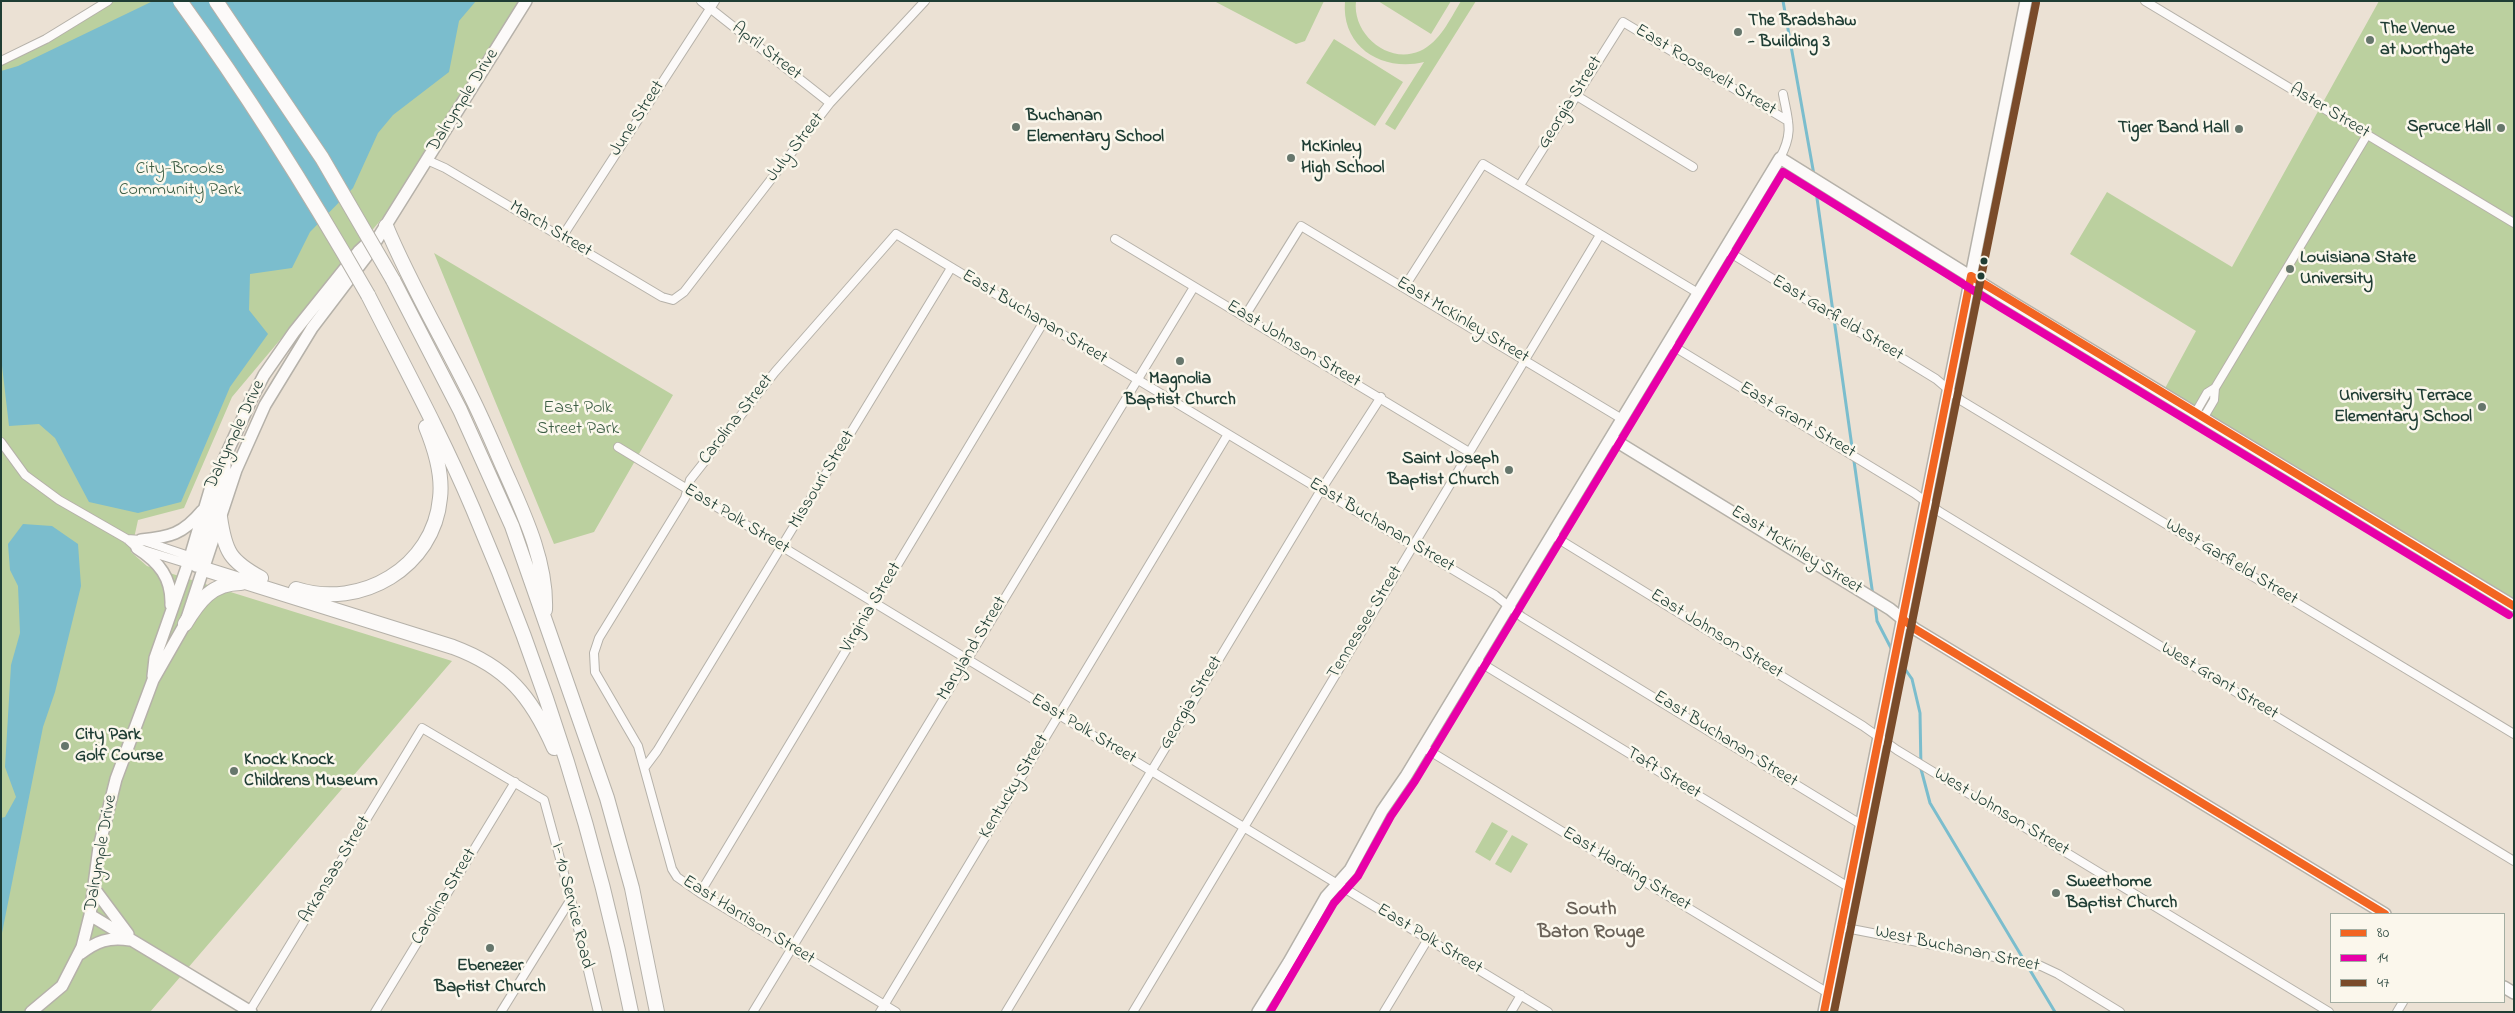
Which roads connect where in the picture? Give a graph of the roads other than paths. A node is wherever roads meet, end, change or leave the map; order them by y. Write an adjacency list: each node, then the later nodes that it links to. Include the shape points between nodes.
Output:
1 (108, 1): 12 (street)
2 (180, 1): 38 (highway, bridge, via 267,127 334,235)
3 (216, 1): 66 (highway, bridge, via 322,158 393,280 490,476 512,526)
4 (526, 1): 19 (street, Dalrymple Drive)
5 (701, 1): 10 (street, April Street)
6 (715, 1): 10 (street, June Street)
7 (925, 1): 15 (street, July Street)
8 (2026, 1): 30 (street)
9 (2145, 1): 17 (street, Aster Street)
10 (709, 8): 15 (street, April Street); 26 (street, June Street)
11 (1623, 22): 14 (street, Georgia Street); 16 (street, East Roosevelt Street)
12 (1, 61)
13 (1783, 94): 16 (street)
14 (1577, 96): 20 (street); 21 (street, Georgia Street)
15 (830, 103): 34 (street, July Street, via 688,287)
16 (1788, 121): 18 (street, via 1788,143)
17 (2367, 135): 22 (street, Aster Street); 43 (street, via 2216,388 2207,393)
18 (1780, 158): 28 (street); 30 (street)
19 (427, 160): 23 (street, Dalrymple Drive); 26 (street, March Street)
20 (1692, 167)
21 (1520, 185): 25 (street); 32 (street, via 1483,164)
22 (2514, 223)
23 (386, 226): 50 (street, Dalrymple Drive, via 359,252 283,346 252,398); 55 (street, Dalrymple Drive, via 312,328 265,405 236,470); 66 (highway, via 400,260 471,396 524,515 546,590)
24 (896, 234): 29 (street, East Buchanan Street); 51 (street, Carolina Street, via 732,425 690,480)
25 (1600, 235): 33 (street); 39 (street, Tennessee Street)
26 (562, 237): 34 (street, March Street)
27 (1115, 239): 31 (street, East Johnson Street)
28 (1724, 250): 33 (street); 41 (street, East Garfield Street)
29 (951, 268): 36 (street, East Buchanan Street); 59 (street, Missouri Street)
30 (1971, 276): 41 (street); 43 (street)
31 (1194, 286): 35 (street, East Johnson Street); 40 (street, Maryland Street)
32 (1404, 286): 35 (street, East McKinley Street, via 1301,226); 39 (street, East McKinley Street)
33 (1698, 293): 37 (street)
34 (673, 300)
35 (1245, 316): 42 (street, East Johnson Street)
36 (1043, 323): 40 (street, East Buchanan Street); 62 (street, Virginia Street)
37 (1668, 343): 44 (street); 53 (street, East Grant Street)
38 (401, 358): 61 (highway, via 428,431 439,472 440,500 426,542 394,576 372,588 318,594); 80 (highway, via 464,488 519,624)
39 (1526, 360): 44 (street, East McKinley Street); 49 (street, Tennessee Street)
40 (1137, 379): 45 (street, East Buchanan Street); 70 (street, Maryland Street)
41 (1949, 389): 53 (street); 74 (street, West Garfield Street, via 1962,401)
42 (1380, 397): 49 (street, East Johnson Street); 52 (street, Georgia Street)
43 (2200, 415): 64 (street)
44 (1622, 419): 46 (street)
45 (1228, 434): 52 (street, East Buchanan Street); 73 (street, Kentucky Street)
46 (1610, 438): 56 (street); 67 (street, East McKinley Street)
47 (1, 442): 57 (street, via 19,468 43,490)
48 (618, 447): 51 (street, East Polk Street)
49 (1469, 452): 58 (street, Tennessee Street)
50 (225, 458): 54 (street, Dalrymple Drive); 60 (street, via 225,476)
51 (686, 490): 59 (street, East Polk Street); 69 (street, Carolina Street, via 685,498 604,630)
52 (1321, 490): 58 (street, East Buchanan Street); 78 (street, Georgia Street)
53 (1926, 501): 67 (street); 83 (street, West Grant Street)
54 (204, 507): 57 (street, via 179,532); 60 (street, Dalrymple Drive)
55 (220, 517): 60 (street, Dalrymple Drive); 61 (highway, via 231,557)
56 (1552, 535): 63 (street); 75 (street, East Johnson Street)
57 (139, 544): 60 (street); 65 (street, via 165,575 171,594)
58 (1414, 546): 63 (street, East Buchanan Street); 82 (street, Tennessee Street)
59 (782, 548): 62 (street, East Polk Street); 77 (street, Missouri Street, via 657,752)
60 (197, 563): 61 (highway); 65 (street, Dalrymple Drive); 68 (street, Dalrymple Drive)
61 (256, 581): 68 (highway, via 226,584 212,590 197,605); 80 (highway, via 453,647 479,657 499,670 524,693 537,711)
62 (875, 603): 70 (street, East Polk Street); 87 (street, Virginia Street)
63 (1508, 606): 71 (street); 81 (street, East Buchanan Street)
64 (2514, 606)
65 (170, 615): 72 (street, Dalrymple Drive, via 155,658)
66 (544, 618): 105 (highway, via 612,814 632,888)
67 (1903, 619): 75 (street); 89 (street, East McKinley Street)
68 (186, 624): 72 (street, Dalrymple Drive)
69 (594, 653): 77 (street, East Harrison Street, via 595,672 628,726)
70 (966, 658): 73 (street, East Polk Street); 94 (street, Maryland Street)
71 (1476, 660): 76 (street); 86 (street, Taft Street)
72 (153, 680): 85 (street, Dalrymple Drive, via 116,779)
73 (1058, 716): 78 (street, East Polk Street); 98 (street, Kentucky Street)
74 (2514, 734)
75 (1880, 737): 81 (street); 116 (street, West Johnson Street)
76 (1423, 747): 84 (street, via 1382,811 1350,870); 96 (street, East Harding Street)
77 (645, 766): 87 (street, East Harrison Street, via 672,869 684,883)
78 (1150, 771): 82 (street, East Polk Street); 108 (street, Georgia Street)
79 (515, 782): 88 (street, I- 10 Service Road, via 544,800); 99 (street, Arkansas Street, via 422,728); 101 (street, Carolina Street)
80 (582, 812): 104 (highway)
81 (1862, 825): 86 (street)
82 (1243, 826): 84 (street, East Polk Street); 109 (street, Tennessee Street)
83 (2514, 860)
84 (1337, 884): 92 (street, East Polk Street); 110 (street, via 1326,897)
85 (93, 887): 90 (street, Dalrymple Drive); 93 (street)
86 (1850, 888): 91 (street)
87 (700, 893): 94 (street, East Harrison Street)
88 (571, 899): 102 (street); 103 (street, I- 10 Service Road)
89 (2382, 913)
90 (90, 915): 93 (street); 95 (street, Dalrymple Drive)
91 (1842, 926): 96 (street); 115 (street, West Buchanan Street, via 2035,964 2058,974)
92 (1428, 939): 97 (street, East Polk Street); 111 (street)
93 (134, 941): 95 (street, via 106,939); 99 (street)
94 (791, 949): 98 (street, East Harrison Street); 106 (street, Maryland Street)
95 (80, 954): 100 (street, Dalrymple Drive, via 62,986)
96 (1828, 993): 114 (street)
97 (1521, 996): 112 (street); 113 (street, East Polk Street)
98 (882, 1008): 107 (street, East Harrison Street)
99 (250, 1011)
100 (31, 1012)
101 (375, 1012)
102 (501, 1012)
103 (598, 1012)
104 (631, 1012)
105 (657, 1012)
106 (753, 1012)
107 (896, 1012)
108 (1006, 1012)
109 (1133, 1012)
110 (1258, 1012)
111 (1384, 1012)
112 (1511, 1012)
113 (1548, 1012)
114 (1824, 1012)
115 (2120, 1012)
116 (2328, 1012)

